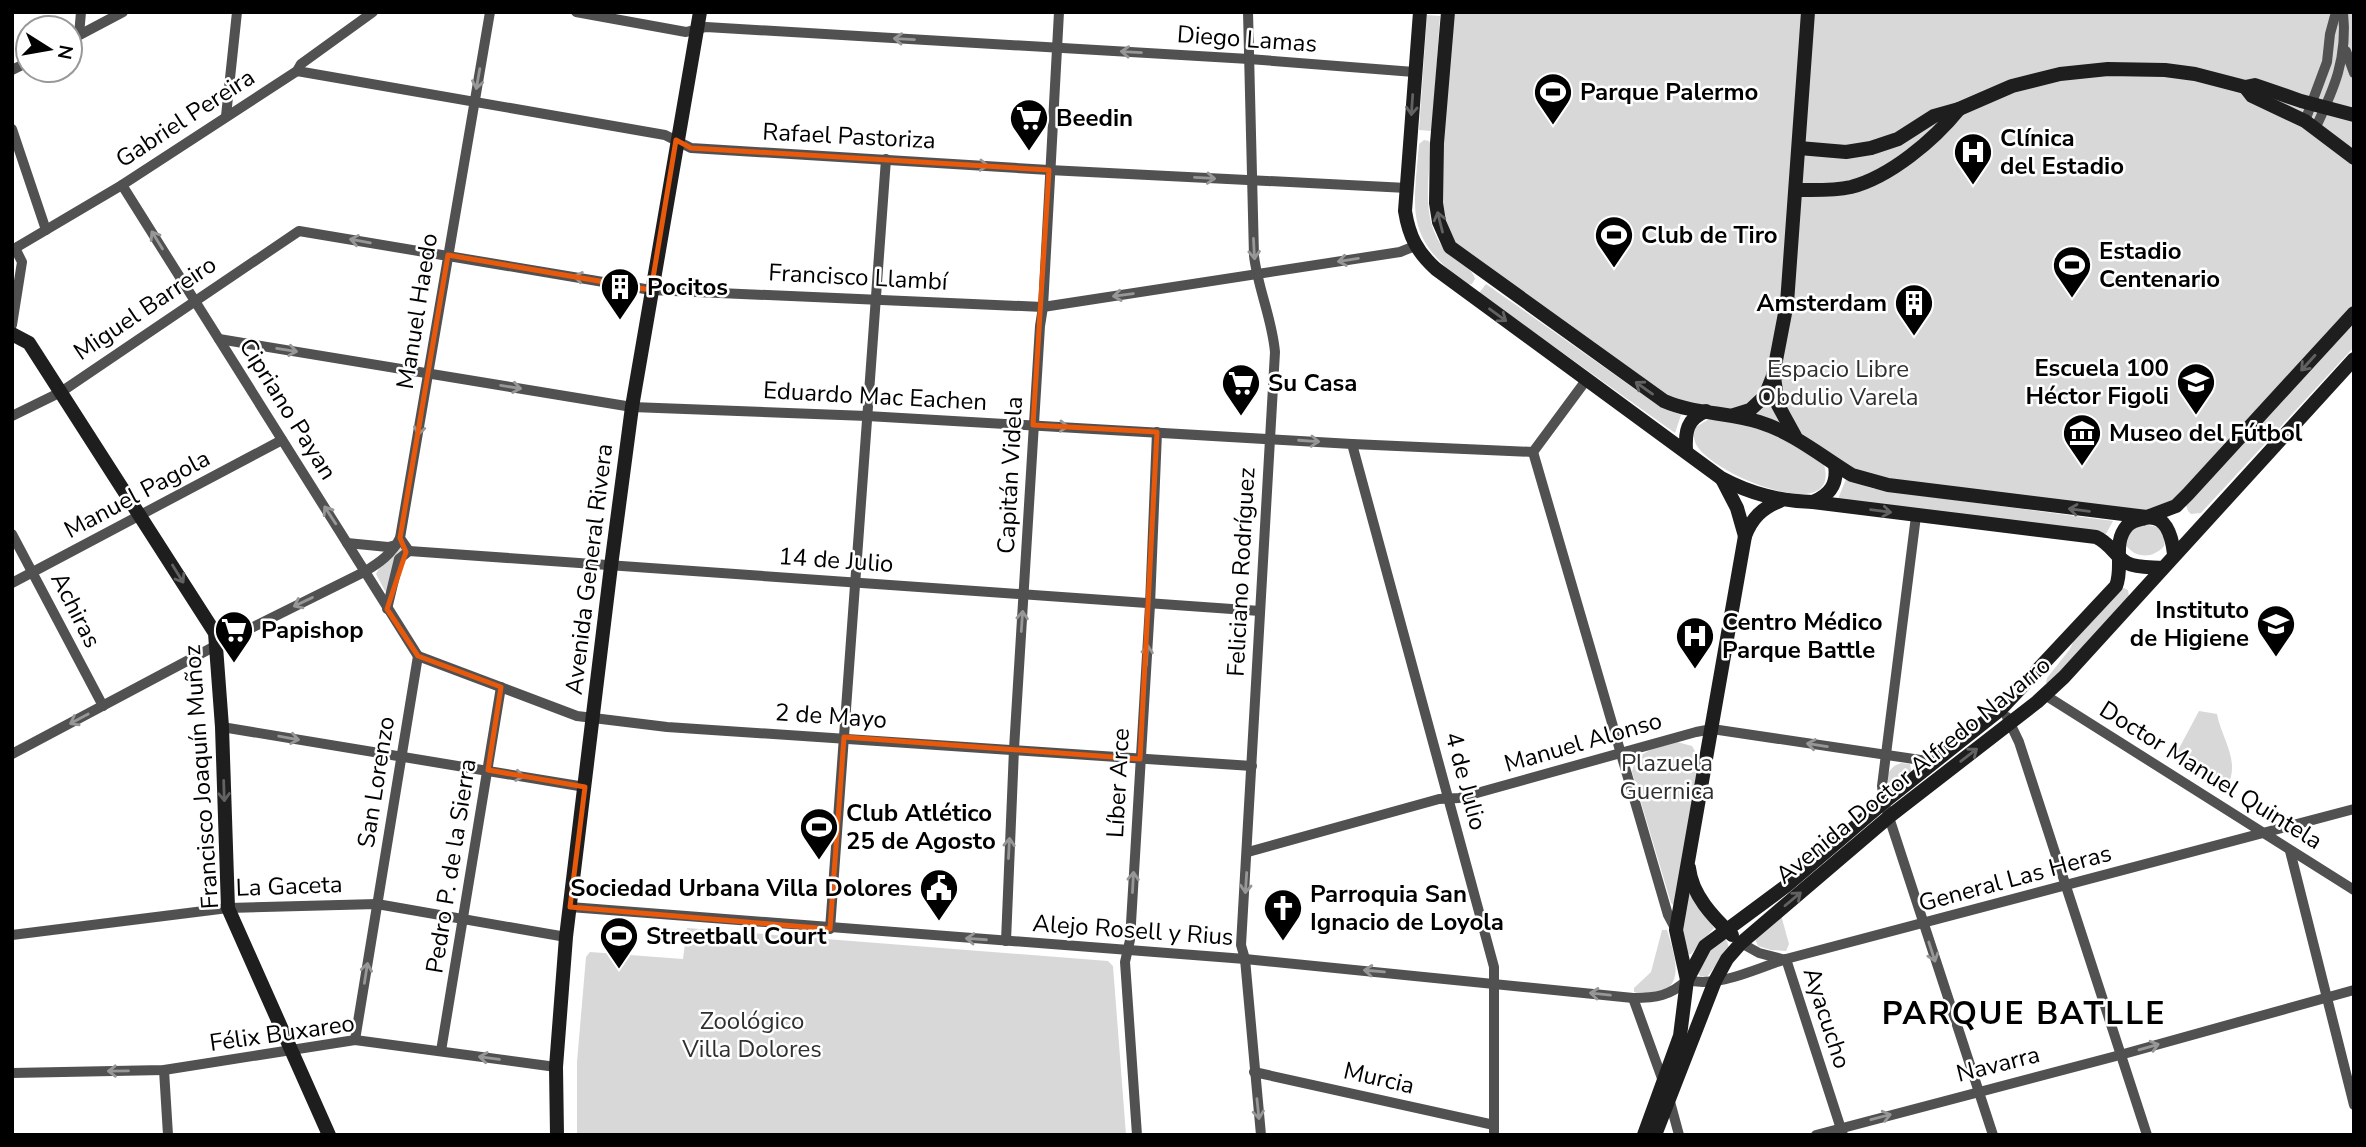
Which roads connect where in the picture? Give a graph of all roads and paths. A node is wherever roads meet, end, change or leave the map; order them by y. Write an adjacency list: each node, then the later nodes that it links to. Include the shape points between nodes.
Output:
1 (123, 12): 15 (street)
2 (237, 12): 27 (street)
3 (373, 12): 19 (street, Gabriel Pereira)
4 (490, 12): 23 (street, Manuel Haedo, one-way to 23)
5 (576, 12): 14 (street, Diego Lamas, via 686,32)
6 (700, 12): 14 (street, Avenida General Rivera)
7 (1059, 12): 17 (street, Capitán Videla)
8 (1248, 12): 18 (street, Feliciano Rodríguez)
9 (1420, 12): 20 (street)
10 (1448, 12): 32 (street)
11 (1808, 12): 33 (street)
12 (2336, 12): 24 (street)
13 (2343, 12): 16 (street)
14 (697, 28): 17 (street, Diego Lamas, one-way to 14); 30 (street, Avenida General Rivera)
15 (84, 33)
16 (2345, 47): 21 (street); 24 (street, via 2341,68)
17 (1057, 48): 18 (street, Diego Lamas, one-way to 17); 36 (street, Capitán Videla)
18 (1249, 59): 20 (street, Diego Lamas); 37 (street, Feliciano Rodríguez)
19 (297, 71): 23 (street, Rafael Pastoriza); 27 (street, Gabriel Pereira)
20 (1414, 72): 31 (street, one-way to 31)
21 (2354, 73)
22 (2245, 87): 24 (street, via 2255,85); 25 (street, via 2165,70 2108,69 2043,78); 28 (street, via 2252,96)
23 (474, 102): 30 (street, Rafael Pastoriza); 45 (street, Manuel Haedo)
24 (2318, 106): 26 (street); 28 (street)
25 (1959, 109): 33 (street, via 1934,116 1898,139 1871,148 1846,152); 40 (street, via 1940,132 1871,180 1836,190)
26 (2354, 115)
27 (226, 116): 38 (street, Gabriel Pereira)
28 (2310, 125): 34 (street)
29 (12, 129): 41 (street)
30 (676, 140): 35 (street, Rafael Pastoriza, via 691,148); 48 (street, Avenida General Rivera)
31 (1410, 141): 32 (street, via 1422,135); 39 (street)
32 (1437, 143): 46 (street, one-way to 32, via 1450,247 1438,222)
33 (1799, 148): 40 (street)
34 (2354, 158)
35 (886, 159): 36 (street, Rafael Pastoriza, one-way to 36); 50 (street)
36 (1049, 170): 37 (street, Rafael Pastoriza, one-way to 37); 52 (street, Capitán Videla)
37 (1252, 181): 39 (street, Rafael Pastoriza); 47 (street, Feliciano Rodríguez, one-way to 47)
38 (122, 185): 41 (street, Gabriel Pereira); 51 (street, Cipriano Payan, one-way to 38)
39 (1407, 188): 43 (street, via 1406,220)
40 (1797, 190): 59 (street, via 1789,287)
41 (46, 230): 44 (street, Gabriel Pereira)
42 (299, 230): 45 (street, Francisco Llambí, one-way to 42); 51 (street, Miguel Barreiro)
43 (1415, 246): 47 (street, Francisco Llambí, one-way to 47); 49 (street, via 1430,264)
44 (14, 249): 54 (street, via 22,262)
45 (448, 256): 48 (street, Francisco Llambí, one-way to 45); 58 (street, Manuel Haedo)
46 (1482, 272): 49 (street, via 1479,286); 63 (street, one-way to 46, via 1675,406 1652,394)
47 (1256, 275): 52 (street, Francisco Llambí, one-way to 52); 70 (street, Feliciano Rodríguez, via 1274,335)
48 (651, 290): 50 (street, Francisco Llambí); 62 (street, Avenida General Rivera)
49 (1468, 292): 60 (street, one-way to 60)
50 (875, 298): 52 (street, Francisco Llambí); 66 (street)
51 (195, 299): 56 (street, Cipriano Payan); 61 (street, Miguel Barreiro)
52 (1044, 307): 67 (street, Capitán Videla)
53 (2354, 313): 81 (street, Avenida Doctor Alfredo Navarro, one-way to 81, via 2176,506)
54 (12, 325)
55 (12, 334): 61 (street, Francisco Joaquín Muñoz, via 29,343)
56 (219, 339): 58 (street, Eduardo Mac Eachen, one-way to 58); 71 (street, Cipriano Payan)
57 (2354, 359): 87 (street, Avenida Doctor Alfredo Navarro)
58 (429, 373): 62 (street, Eduardo Mac Eachen, one-way to 62); 84 (street, Manuel Haedo, one-way to 84)
59 (1773, 376): 64 (street, via 1756,406); 69 (street, via 1778,405)
60 (1587, 379): 73 (street); 74 (street)
61 (61, 391): 65 (street, Miguel Barreiro); 79 (street, Francisco Joaquín Muñoz)
62 (632, 407): 66 (street, Eduardo Mac Eachen); 89 (street, Avenida General Rivera)
63 (1706, 411): 64 (street); 73 (street, via 1688,425)
64 (1733, 415): 69 (street)
65 (12, 416)
66 (867, 416): 67 (street, Eduardo Mac Eachen); 93 (street)
67 (1033, 425): 68 (street, Eduardo Mac Eachen, one-way to 68); 95 (street, Capitán Videla)
68 (1157, 432): 70 (street, Eduardo Mac Eachen); 96 (street, Líber Arce)
69 (1796, 437): 75 (street)
70 (1270, 439): 72 (street, Eduardo Mac Eachen, one-way to 72); 98 (street, Feliciano Rodríguez)
71 (282, 440): 79 (street, Manuel Pagola); 85 (street, Cipriano Payan, one-way to 71)
72 (1352, 444): 74 (street, Eduardo Mac Eachen); 121 (street, 4 de Julio)
73 (1686, 451): 76 (street)
74 (1533, 452): 112 (street)
75 (1835, 465): 78 (street, via 1832,488); 81 (street, one-way to 75, via 1888,485)
76 (1721, 478): 77 (street); 83 (street)
77 (1781, 500): 78 (street); 83 (street, via 1757,515)
78 (1813, 502): 80 (street, one-way to 80)
79 (142, 516): 91 (street, Manuel Pagola); 100 (street, Francisco Joaquín Muñoz, one-way to 100, via 215,633)
80 (1916, 516): 88 (street, via 2096,537); 114 (street)
81 (2147, 517): 87 (street, via 2169,529); 88 (street, Avenida Doctor Alfredo Navarro, via 2127,527)
82 (12, 534): 91 (street, Achiras)
83 (1745, 536): 109 (street)
84 (398, 542): 85 (street, via 388,547); 86 (street); 92 (street, via 381,562)
85 (348, 543): 92 (street, Cipriano Payan)
86 (409, 551): 89 (street, 14 de Julio); 97 (street, via 399,559)
87 (2174, 554): 90 (street, Avenida Doctor Alfredo Navarro)
88 (2119, 556): 90 (street, via 2133,565); 99 (street, Avenida Doctor Alfredo Navarro, via 2116,586)
89 (611, 566): 93 (street, 14 de Julio); 106 (street, Avenida General Rivera)
90 (2162, 568): 103 (street, Avenida Doctor Alfredo Navarro)
91 (33, 572): 94 (street, Manuel Pagola); 104 (street, Achiras)
92 (364, 572): 97 (street, Cipriano Payan); 100 (street, one-way to 100)
93 (855, 582): 95 (street, 14 de Julio); 110 (street)
94 (12, 583)
95 (1023, 595): 96 (street, 14 de Julio); 111 (street, Capitán Videla, one-way to 95)
96 (1150, 605): 98 (street, 14 de Julio); 116 (street, Líber Arce, one-way to 96)
97 (387, 609): 101 (street, Cipriano Payan)
98 (1260, 611): 118 (street, Feliciano Rodríguez)
99 (2073, 632): 103 (street, via 2068,649 2042,680); 105 (street, Avenida Doctor Alfredo Navarro)
100 (217, 645): 104 (street); 108 (street, Francisco Joaquín Muñoz)
101 (418, 656): 102 (street, 2 de Mayo); 115 (street, San Lorenzo)
102 (501, 687): 106 (street, 2 de Mayo); 119 (street, Pedro P. de la Sierra)
103 (2045, 695): 107 (street, Avenida Doctor Alfredo Navarro); 125 (street, Doctor Manuel Quintela)
104 (103, 706): 113 (street, one-way to 113)
105 (2001, 709): 107 (street); 117 (street, Avenida Doctor Alfredo Navarro)
106 (593, 719): 110 (street, 2 de Mayo); 120 (street, Avenida General Rivera)
107 (2011, 723): 124 (street, Avenida Doctor Alfredo Navarro, one-way to 107); 129 (street)
108 (222, 727): 115 (street, one-way to 115); 133 (street, Francisco Joaquín Muñoz, one-way to 133)
109 (1713, 729): 112 (street, Manuel Alonso); 114 (street, Manuel Alonso, one-way to 109); 128 (street)
110 (844, 737): 111 (street, 2 de Mayo); 136 (street)
111 (1014, 749): 116 (street, 2 de Mayo); 141 (street, Capitán Videla, one-way to 111)
112 (1621, 753): 121 (street, Manuel Alonso); 137 (street)
113 (12, 754)
114 (1885, 755): 117 (street, Manuel Alonso); 122 (street)
115 (401, 757): 119 (street); 131 (street, San Lorenzo)
116 (1140, 759): 118 (street, 2 de Mayo); 143 (street, Líber Arce, one-way to 116)
117 (1934, 762): 122 (street, Avenida Doctor Alfredo Navarro)
118 (1252, 766): 127 (street, Feliciano Rodríguez)
119 (488, 771): 120 (street, one-way to 120); 134 (street, Pedro P. de la Sierra)
120 (584, 786): 132 (street, Avenida General Rivera)
121 (1450, 799): 127 (street, Manuel Alonso); 148 (street, 4 de Julio, via 1494,967)
122 (1884, 802): 124 (street); 138 (street, Avenida Doctor Alfredo Navarro, via 1786,886)
123 (2354, 809): 125 (street, General Las Heras)
124 (1890, 817): 135 (street); 142 (street, Avenida Doctor Alfredo Navarro, one-way to 124)
125 (2265, 834): 126 (street, Doctor Manuel Quintela); 129 (street, General Las Heras)
126 (2290, 851): 130 (street, Doctor Manuel Quintela); 150 (street)
127 (1248, 852): 144 (street, Feliciano Rodríguez, one-way to 144, via 1241,945)
128 (1689, 864): 137 (street); 138 (street, via 1697,893)
129 (2066, 886): 135 (street, General Las Heras); 155 (street)
130 (2354, 890)
131 (377, 904): 133 (street, La Gaceta); 134 (street, La Gaceta); 152 (street, San Lorenzo, one-way to 131)
132 (569, 907): 136 (street, Alejo Rosell y Rius); 140 (street, Avenida General Rivera)
133 (228, 908): 139 (street, La Gaceta); 153 (street, Francisco Joaquín Muñoz)
134 (463, 919): 140 (street, La Gaceta); 154 (street, Pedro P. de la Sierra)
135 (1923, 924): 145 (street, General Las Heras); 161 (street, one-way to 161)
136 (830, 929): 141 (street, Alejo Rosell y Rius, one-way to 136)
137 (1676, 930): 146 (street)
138 (1726, 930): 142 (street); 146 (street, Avenida Doctor Alfredo Navarro, via 1705,946)
139 (12, 935)
140 (566, 937): 156 (street, Avenida General Rivera)
141 (1006, 941): 143 (street, Alejo Rosell y Rius)
142 (1741, 943): 145 (street, Ayacucho); 147 (street, Avenida Doctor Alfredo Navarro)
143 (1128, 950): 144 (street, Alejo Rosell y Rius); 169 (street, Líber Arce, via 1125,962)
144 (1245, 959): 148 (street, Alejo Rosell y Rius, one-way to 144); 158 (street, Feliciano Rodríguez)
145 (1786, 960): 147 (street, General Las Heras); 165 (street, Ayacucho)
146 (1687, 980): 147 (street, General Las Heras); 151 (street, Alejo Rosell y Rius, via 1659,998); 160 (street, via 1679,1036)
147 (1715, 981): 162 (street, Avenida Doctor Alfredo Navarro)
148 (1494, 983): 151 (street, Alejo Rosell y Rius, one-way to 148); 164 (street, 4 de Julio)
149 (2354, 990): 150 (street, Navarra)
150 (2327, 997): 155 (street, Navarra, one-way to 150); 163 (street)
151 (1633, 998): 160 (street)
152 (355, 1040): 153 (street, Félix Buxareo); 154 (street, Félix Buxareo)
153 (291, 1051): 157 (street, Félix Buxareo); 167 (street, Francisco Joaquín Muñoz)
154 (441, 1051): 156 (street, Félix Buxareo, one-way to 154)
155 (2120, 1055): 161 (street, Navarra); 176 (street)
156 (556, 1067): 168 (street, Avenida General Rivera)
157 (164, 1070): 159 (street, Félix Buxareo, one-way to 159); 166 (street)
158 (1254, 1072): 164 (street, Murcia); 170 (street, Feliciano Rodríguez, one-way to 170)
159 (12, 1073)
160 (1664, 1082): 171 (street)
161 (1978, 1091): 165 (street, Navarra, one-way to 161); 175 (street)
162 (1669, 1098): 172 (street, Avenida Doctor Alfredo Navarro); 173 (street)
163 (2354, 1105)
164 (1494, 1130)
165 (1841, 1131): 174 (street, Navarra)
166 (168, 1135)
167 (329, 1135)
168 (557, 1135)
169 (1137, 1135)
170 (1261, 1135)
171 (1644, 1135)
172 (1655, 1135)
173 (1679, 1135)
174 (1816, 1135)
175 (1993, 1135)
176 (2147, 1135)

